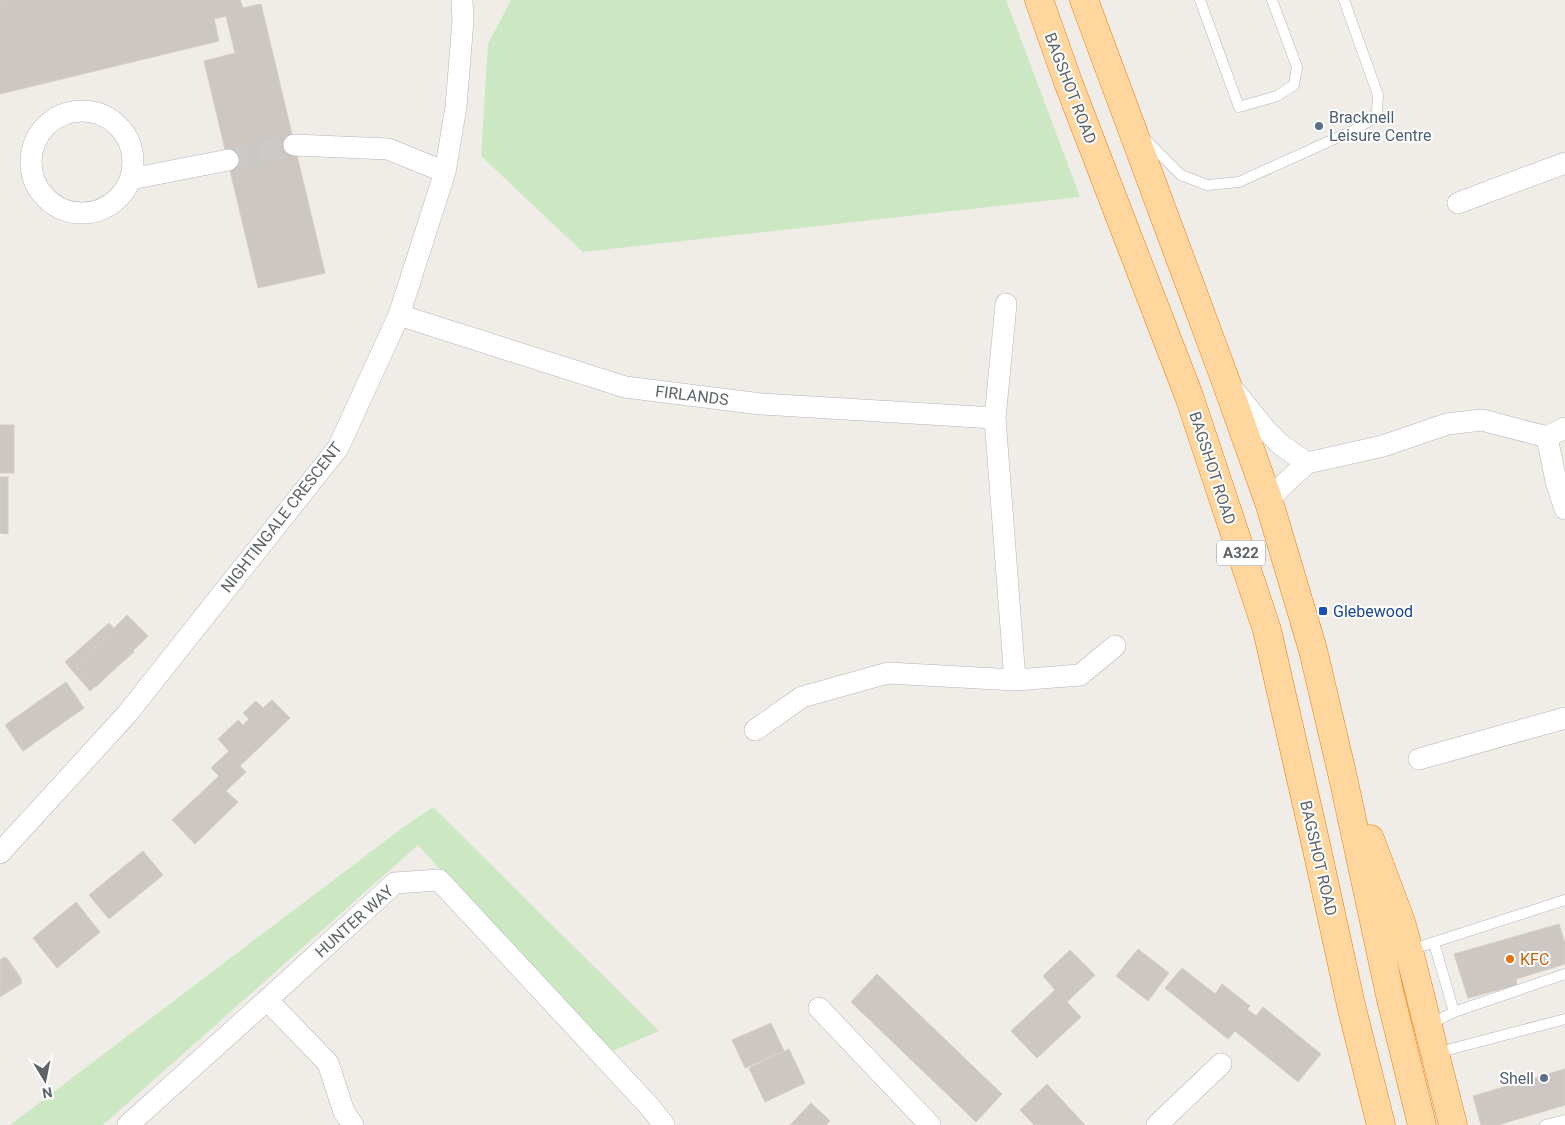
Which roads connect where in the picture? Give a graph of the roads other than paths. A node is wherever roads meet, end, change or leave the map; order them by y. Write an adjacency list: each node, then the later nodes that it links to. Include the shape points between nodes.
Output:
1 (462, 0): 11 (street, NIGHTINGALE CRESCENT, via 464,20 456,107)
2 (1038, 0): 45 (highway, BAGSHOT ROAD / A322, via 1189,396 1266,630)
3 (1084, 0): 7 (highway, A322)
4 (1200, 0): 5 (lane, via 1239,107 1278,96 1294,85 1297,67)
5 (1272, 0)
6 (1344, 0): 7 (lane, via 1378,95 1377,113 1368,122 1239,182 1207,185 1181,175)
7 (1131, 126): 16 (highway, A322)
8 (294, 145): 11 (street, via 388,149)
9 (228, 160): 12 (street)
10 (1565, 163): 13 (street)
11 (446, 172): 15 (street, NIGHTINGALE CRESCENT)
12 (131, 179): 12 (street, via 114,202 99,210 82,213 65,210 49,201 38,188 32,172 31,154 46,125 74,111 91,111 107,116 129,140 133,156)
13 (1458, 203)
14 (1006, 304): 17 (street)
15 (399, 315): 17 (street, FIRLANDS, via 625,387 761,404); 28 (street, NIGHTINGALE CRESCENT, via 338,448 127,714)
16 (1225, 379): 19 (street, via 1266,430); 20 (highway, A322)
17 (995, 418): 23 (street)
18 (1556, 432): 19 (street, via 1482,420 1447,424 1383,446); 21 (street, via 1556,481)
19 (1307, 463): 20 (street)
20 (1269, 502): 27 (highway, A322, via 1313,650)
21 (1565, 509)
22 (1115, 646): 23 (street, via 1080,674)
23 (1015, 680): 25 (street, via 888,672 802,698)
24 (1565, 718): 26 (street)
25 (755, 730)
26 (1419, 759)
27 (1342, 773): 30 (highway, via 1379,862); 46 (highway, A322)
28 (0, 853)
29 (1565, 900): 30 (lane)
30 (1421, 947): 34 (lane); 36 (highway)
31 (1565, 974): 34 (lane)
32 (267, 1000): 40 (street, HUNTER WAY, via 395,883 439,880 650,1107); 41 (street, HUNTER WAY); 42 (street, via 328,1063 344,1112)
33 (819, 1008): 43 (street)
34 (1454, 1012): 36 (lane)
35 (1565, 1019): 37 (lane)
36 (1428, 1025): 37 (highway)
37 (1435, 1053): 47 (highway)
38 (1222, 1064): 44 (street)
39 (1565, 1120): 48 (lane)
40 (659, 1123)
41 (128, 1125)
42 (353, 1125)
43 (930, 1125)
44 (1157, 1125)
45 (1381, 1125)
46 (1422, 1125)
47 (1453, 1125)
48 (1544, 1125)

